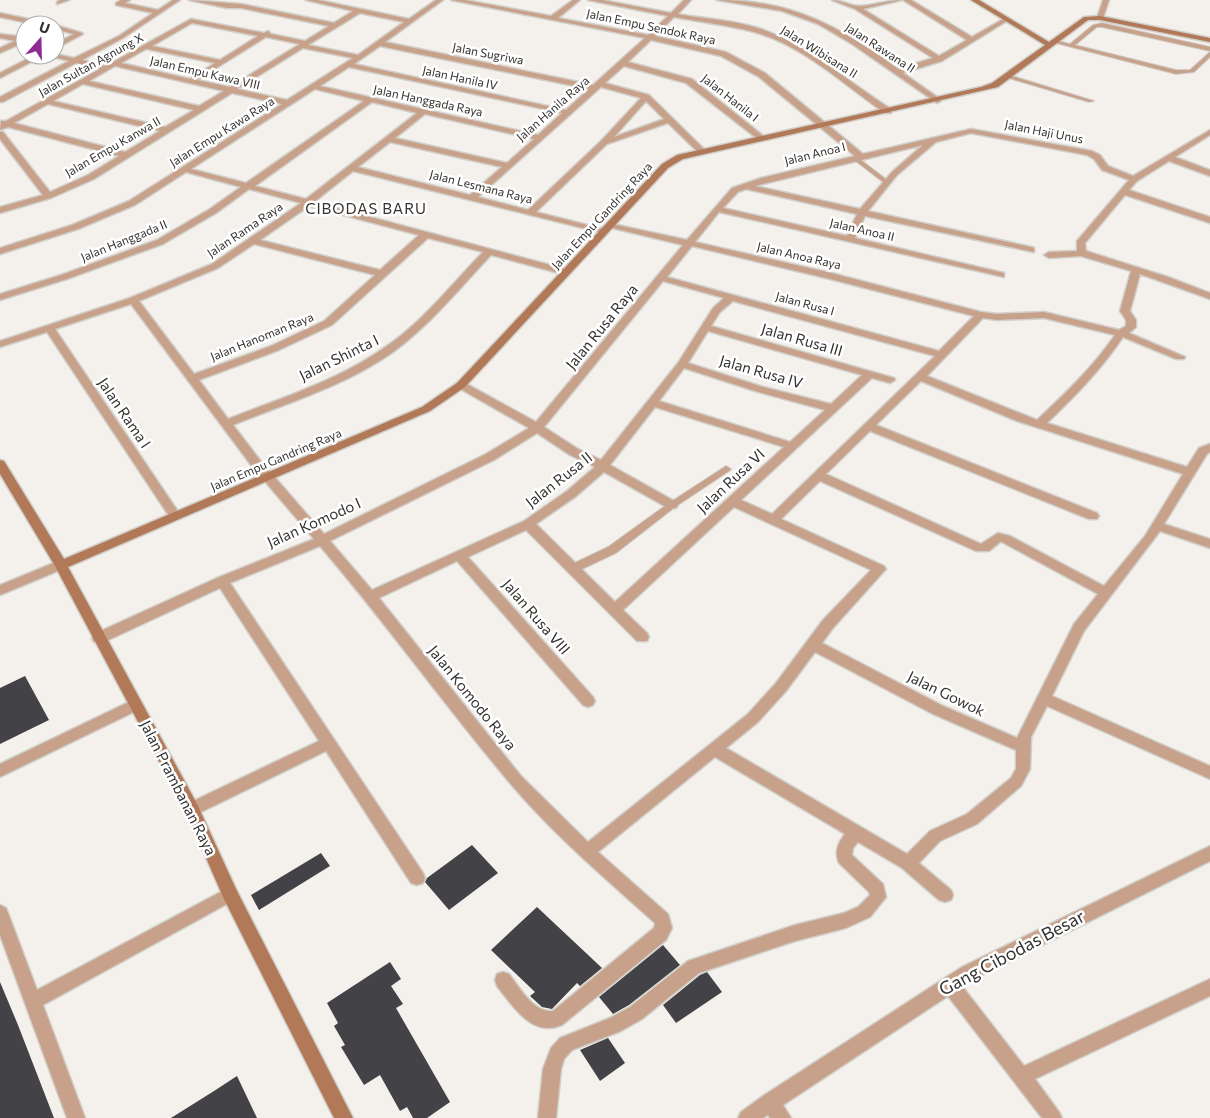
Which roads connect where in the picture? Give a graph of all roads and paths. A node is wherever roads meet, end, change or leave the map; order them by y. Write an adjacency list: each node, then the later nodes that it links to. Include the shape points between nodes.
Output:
1 (127, 0): 22 (street, via 118,4)
2 (177, 0): 22 (street)
3 (192, 0): 30 (street, via 241,6)
4 (308, 0): 21 (street)
5 (440, 0): 29 (street, Jalan Empu Kawa Raya)
6 (454, 0): 26 (street, Jalan Empu Sendok Raya, via 509,7)
7 (577, 0): 26 (street)
8 (591, 0): 18 (street, Jalan Wibisana II)
9 (648, 0): 19 (street)
10 (677, 0): 17 (street)
11 (720, 0): 58 (street, Jalan Rawana II, via 808,18 848,39)
12 (835, 0): 20 (street)
13 (899, 0): 20 (street)
14 (906, 0): 36 (street)
15 (974, 0): 28 (street)
16 (1106, 0): 27 (street)
17 (688, 1): 23 (street, Jalan Hanila Raya)
18 (621, 2): 19 (street, Jalan Wibisana II)
19 (640, 8): 23 (street, Jalan Wibisana II)
20 (857, 8): 50 (street)
21 (358, 11): 29 (street); 30 (street, Jalan Empu Kanwa II)
22 (160, 12): 51 (street)
23 (672, 14): 34 (street, Jalan Hanila Raya); 74 (street, Jalan Wibisana II, via 756,30 781,39)
24 (0, 15): 25 (street)
25 (15, 18)
26 (552, 18): 34 (street, Jalan Empu Sendok Raya)
27 (1100, 18): 37 (street, Jalan Empu Gandring Raya); 40 (street, Jalan Empu Gandring Raya, via 1086,18)
28 (1007, 19): 36 (street); 40 (street)
29 (409, 21): 39 (street, Jalan Empu Kawa Raya)
30 (334, 25): 42 (street, Jalan Empu Kanwa II)
31 (65, 30): 38 (street, via 80,34)
32 (268, 34): 42 (street); 44 (street, Jalan Sultan Agnung X, via 191,20); 52 (street)
33 (0, 36): 35 (street)
34 (649, 37): 53 (street, Jalan Hanila Raya); 79 (street, Jalan Empu Sendok Raya, via 735,59 762,75)
35 (15, 39)
36 (970, 39): 50 (street)
37 (1210, 40)
38 (65, 42)
39 (377, 43): 48 (street, Jalan Empu Kawa Raya); 63 (street, Jalan Sugriwa)
40 (1052, 43): 43 (lane); 60 (street, Jalan Empu Gandring Raya)
41 (15, 44): 46 (street)
42 (304, 44): 48 (street); 65 (street, Jalan Empu Kanwa II)
43 (1071, 46): 45 (lane, via 1095,26 1102,25); 47 (lane, via 1189,73)
44 (147, 47): 52 (street); 54 (street, Jalan Sultan Agnung X)
45 (1210, 49)
46 (0, 51)
47 (1210, 54)
48 (358, 57): 56 (street, Jalan Empu Kawa Raya)
49 (65, 59): 51 (street)
50 (939, 59): 58 (street)
51 (75, 61): 57 (street); 67 (street)
52 (222, 62): 61 (street)
53 (623, 63): 63 (street, Jalan Hanila Raya); 85 (street, Jalan Hanila I, via 689,81)
54 (115, 64): 57 (street, Jalan Sultan Agnung X); 61 (street, Jalan Empu Kawa VIII)
55 (21, 65): 59 (street)
56 (348, 65): 64 (street, Jalan Empu Kawa Raya); 76 (street, Jalan Hanila IV)
57 (107, 68): 62 (street, Jalan Sultan Agnung X)
58 (898, 72): 69 (street, Jalan Rawana II)
59 (0, 76)
60 (1007, 76): 69 (street, Jalan Empu Gandring Raya, via 983,89); 70 (lane)
61 (191, 81): 65 (street, Jalan Empu Kawa VIII)
62 (83, 82): 71 (street, Jalan Sultan Agnung X); 73 (street)
63 (597, 86): 66 (street, Jalan Sugriwa); 76 (street, Jalan Hanila Raya)
64 (314, 87): 68 (street, Jalan Hanggada Raya); 72 (street, Jalan Empu Kawa Raya)
65 (231, 90): 72 (street, Jalan Empu Kawa VIII); 73 (street, Jalan Empu Kanwa II)
66 (646, 97): 77 (street); 88 (street)
67 (0, 100)
68 (370, 100): 75 (street, Jalan Hanggada Raya); 100 (street, Jalan Hanggada II)
69 (937, 101): 74 (street, Jalan Empu Gandring Raya)
70 (1092, 101)
71 (47, 102): 78 (street, Jalan Sultan Agnung X); 80 (street)
72 (289, 103): 95 (street, Jalan Empu Kawa Raya)
73 (200, 109): 80 (street, Jalan Empu Kanwa II)
74 (888, 111): 79 (street, Jalan Empu Gandring Raya)
75 (423, 112): 84 (street, Jalan Hanggada Raya); 87 (street, Jalan Rama Raya)
76 (568, 112): 84 (street, Jalan Hanila Raya)
77 (668, 120): 88 (street); 89 (street)
78 (2, 125): 90 (street)
79 (823, 125): 85 (street, Jalan Empu Gandring Raya); 91 (street, Jalan Empu Sendok Raya)
80 (166, 130): 90 (street, Jalan Empu Kanwa II)
81 (971, 131): 86 (street, Jalan Anoa I); 97 (street, Jalan Haji Unus, via 1089,153 1097,157 1105,168)
82 (1210, 132): 92 (street)
83 (0, 134): 102 (street)
84 (537, 137): 93 (street, Jalan Hanila Raya)
85 (762, 138): 89 (street, Jalan Empu Gandring Raya)
86 (939, 138): 91 (street, Jalan Anoa I); 98 (street)
87 (388, 139): 93 (street); 94 (street, Jalan Rama Raya)
88 (604, 143): 107 (street)
89 (704, 152): 110 (street, Jalan Empu Gandring Raya, via 680,157 665,166)
90 (125, 155): 102 (street, Jalan Empu Kanwa II, via 91,177)
91 (857, 157): 98 (lane); 99 (street, Jalan Anoa I)
92 (1169, 158): 96 (street); 97 (street)
93 (506, 165): 103 (street, Jalan Hanila Raya)
94 (352, 168): 103 (street, Jalan Lesmana Raya); 104 (street, Jalan Rama Raya)
95 (183, 170): 100 (street); 115 (street, Jalan Empu Kawa Raya, via 108,215)
96 (1210, 173)
97 (1134, 179): 101 (street)
98 (885, 181): 108 (street)
99 (744, 186): 105 (street, Jalan Anoa I, via 729,195); 108 (street)
100 (246, 188): 104 (street); 126 (street, Jalan Hanggada II, via 160,242)
101 (1123, 191): 109 (street); 118 (street, via 1080,242)
102 (48, 196): 106 (street, Jalan Empu Kanwa II)
103 (472, 198): 107 (street, Jalan Lesmana Raya)
104 (307, 203): 111 (street); 113 (street, Jalan Rama Raya)
105 (717, 209): 112 (street, Jalan Anoa II); 114 (street, Jalan Anoa I)
106 (0, 210)
107 (530, 213): 110 (street, Jalan Lesmana Raya)
108 (862, 213): 112 (street); 116 (street)
109 (1210, 220)
110 (607, 228): 114 (street, Jalan Anoa Raya); 121 (street, Jalan Empu Gandring Raya)
111 (425, 235): 117 (street); 122 (street, Jalan Hanoman Raya)
112 (850, 239): 123 (street, Jalan Anoa II)
113 (254, 241): 122 (street); 128 (street, Jalan Rama Raya, via 215,266)
114 (688, 243): 124 (street, Jalan Rusa Raya); 129 (street, Jalan Anoa Raya)
115 (0, 250)
116 (1031, 250)
117 (489, 251): 121 (street); 144 (street, Jalan Shinta I, via 403,338 372,361)
118 (1082, 253): 119 (street); 120 (street)
119 (1050, 255)
120 (1136, 271): 125 (street); 132 (street, via 1126,311 1132,323)
121 (566, 272): 141 (street, Jalan Empu Gandring Raya)
122 (383, 274): 139 (street, Jalan Hanoman Raya, via 328,323 275,348)
123 (1001, 275)
124 (661, 278): 127 (street, Jalan Rusa I); 147 (street, Jalan Rusa Raya)
125 (1210, 296)
126 (0, 297)
127 (731, 297): 131 (street, Jalan Rusa II, via 716,310); 134 (street, Jalan Rusa I)
128 (134, 300): 130 (street, Jalan Rama Raya); 139 (street, Jalan Komodo Raya)
129 (982, 315): 132 (street, Jalan Anoa Raya, via 1040,315); 134 (street, via 961,332)
130 (49, 327): 133 (street, Jalan Rama Raya); 158 (street, Jalan Rama I)
131 (707, 328): 136 (street, Jalan Rusa II); 137 (street, Jalan Rusa III)
132 (1121, 333): 135 (street, Jalan Anoa Raya); 145 (street, via 1102,362)
133 (0, 344)
134 (942, 355): 138 (street)
135 (1180, 357)
136 (682, 364): 142 (street, Jalan Rusa II); 143 (street, Jalan Rusa IV)
137 (869, 375): 140 (street, Jalan Rusa III); 143 (street, Jalan Rusa VI)
138 (921, 377): 145 (street); 146 (street)
139 (194, 378): 144 (street, Jalan Komodo Raya)
140 (890, 380)
141 (462, 385): 147 (street); 155 (street, Jalan Empu Gandring Raya, via 426,409)
142 (654, 403): 148 (street); 151 (street, Jalan Rusa II)
143 (832, 408): 148 (street, Jalan Rusa VI)
144 (227, 423): 155 (street, Jalan Komodo Raya)
145 (1039, 425): 153 (street)
146 (868, 426): 154 (street); 159 (street)
147 (537, 428): 151 (street); 163 (street, Jalan Komodo I, via 490,456)
148 (793, 446): 156 (street, Jalan Rusa VI)
149 (1210, 448): 153 (street, via 1203,451)
150 (0, 464): 166 (street, Jalan Prambanan Raya)
151 (603, 466): 157 (street); 161 (street, Jalan Rusa II)
152 (726, 469): 157 (lane)
153 (1191, 472): 162 (street)
154 (818, 475): 160 (street); 170 (street, via 980,548 998,538 1006,539)
155 (268, 477): 158 (street, Jalan Empu Gandring Raya); 163 (street, Jalan Komodo Raya)
156 (732, 501): 160 (street); 172 (street, Jalan Rusa VI)
157 (672, 505): 167 (lane, via 612,550)
158 (175, 516): 166 (street, Jalan Empu Gandring Raya)
159 (1094, 516)
160 (773, 520): 175 (street, via 880,569 828,624)
161 (528, 524): 165 (street, Jalan Rusa II); 167 (street)
162 (1157, 526): 164 (street); 170 (street)
163 (322, 540): 168 (street, Jalan Komodo I); 171 (street, Jalan Komodo Raya)
164 (1210, 544)
165 (460, 556): 171 (street, Jalan Rusa II); 177 (street, Jalan Rusa VIII)
166 (61, 565): 169 (street); 174 (street, Jalan Prambanan Raya)
167 (572, 568): 172 (street)
168 (222, 580): 174 (street, Jalan Komodo I); 179 (street)
169 (0, 590)
170 (1105, 592): 176 (street, via 1066,651)
171 (370, 596): 186 (street, Jalan Komodo Raya, via 516,780)
172 (615, 610): 173 (street)
173 (642, 637)
174 (99, 638): 178 (street, Jalan Prambanan Raya)
175 (813, 645): 180 (street, Jalan Gowok, via 938,710); 181 (street, via 781,688)
176 (1044, 700): 180 (street, via 1024,737); 183 (street)
177 (588, 701)
178 (135, 705): 182 (street); 184 (street, Jalan Prambanan Raya)
179 (329, 743): 184 (street); 189 (street)
180 (1023, 747): 188 (street, via 1022,769 1016,782 972,819 935,836)
181 (716, 750): 185 (street); 186 (street)
182 (0, 771)
183 (1210, 773)
184 (192, 809): 190 (street, Jalan Prambanan Raya)
185 (858, 833): 188 (street); 202 (street, via 843,852 844,858 877,889 878,897 864,912 694,967 636,1013 566,1044 557,1054 552,1070)
186 (587, 852): 193 (street, Jalan Komodo Raya, via 659,914 664,925 660,934 556,1019 546,1021 534,1016)
187 (1210, 852): 194 (street, Gang Cibodas Besar)
188 (908, 863): 191 (street)
189 (417, 878)
190 (230, 894): 196 (street); 201 (street, Jalan Prambanan Raya)
191 (945, 896)
192 (0, 913): 196 (street)
193 (503, 980)
194 (950, 984): 197 (street); 198 (street, Gang Cibodas Besar)
195 (1210, 987): 197 (street)
196 (33, 1001): 200 (street)
197 (1020, 1077): 199 (street)
198 (769, 1102): 203 (street, Gang Cibodas Besar); 204 (street)
199 (1047, 1116)
200 (76, 1118)
201 (344, 1118)
202 (547, 1118)
203 (747, 1118)
204 (782, 1118)

